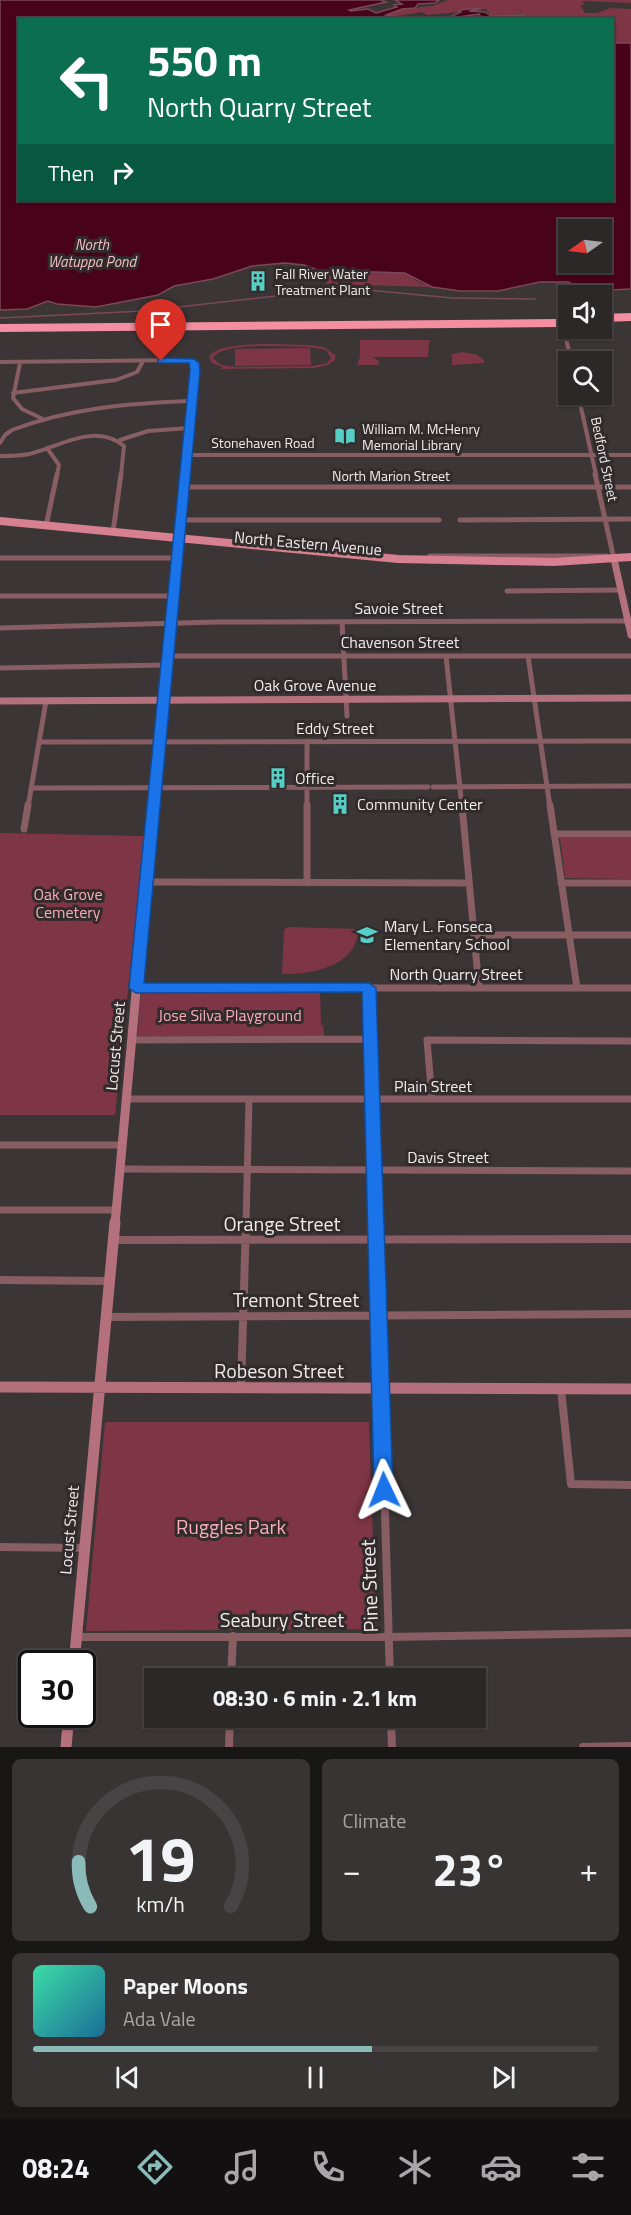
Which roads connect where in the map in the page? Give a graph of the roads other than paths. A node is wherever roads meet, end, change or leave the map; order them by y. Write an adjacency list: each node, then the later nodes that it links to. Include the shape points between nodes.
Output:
1 (631, 317): 2 (highway)
2 (612, 318)
3 (557, 321): 5 (highway); 7 (highway)
4 (631, 322): 6 (highway)
5 (0, 323)
6 (612, 323)
7 (0, 328)
8 (143, 361): 10 (street); 11 (street, via 136,372 116,380); 12 (street, Locust Street, via 194,363)
9 (0, 362): 10 (street)
10 (20, 363): 11 (street)
11 (13, 393): 14 (street, via 15,403)
12 (192, 402): 14 (street, via 94,408); 15 (street, Locust Street)
13 (580, 405): 20 (street, Bedford Street)
14 (44, 420): 17 (street, via 8,432)
15 (189, 428): 16 (street, via 148,431); 19 (street, Locust Street)
16 (120, 440): 18 (street, via 85,437); 34 (street, via 124,452)
17 (0, 443)
18 (48, 448): 22 (street); 33 (street, via 59,465)
19 (187, 455): 20 (street, Stonehaven Road); 25 (street, Locust Street)
20 (591, 455): 21 (street, Stonehaven Road); 23 (street, Bedford Street)
21 (631, 455)
22 (0, 456)
23 (599, 486): 24 (street, North Marion Street); 25 (street, North Marion Street); 30 (street, Bedford Street)
24 (631, 486)
25 (183, 487): 27 (street, Locust Street)
26 (631, 519): 30 (street)
27 (180, 520): 28 (street); 35 (street, Locust Street)
28 (439, 520)
29 (460, 520): 30 (street)
30 (606, 520): 39 (street, Bedford Street)
31 (0, 521): 33 (main road, North Eastern Avenue)
32 (0, 526): 35 (main road, North Eastern Avenue)
33 (46, 526): 34 (main road, North Eastern Avenue)
34 (113, 532): 35 (main road, North Eastern Avenue)
35 (178, 541): 38 (street, Locust Street); 39 (main road, North Eastern Avenue, via 430,561); 39 (main road, North Eastern Avenue, via 408,565 524,568)
36 (631, 557): 39 (main road)
37 (0, 558): 38 (street)
38 (177, 558): 44 (street, Locust Street)
39 (614, 560): 40 (main road); 41 (street, Bedford Street)
40 (631, 562)
41 (621, 590): 42 (street); 45 (street, Bedford Street)
42 (507, 591)
43 (0, 596): 44 (street)
44 (173, 596): 47 (street, Locust Street)
45 (628, 621): 46 (street, Savoie Street); 49 (street, Bedford Street)
46 (342, 622): 47 (street, Savoie Street); 51 (street)
47 (170, 624): 48 (street, Savoie Street); 50 (street, Locust Street)
48 (0, 628)
49 (631, 635)
50 (168, 656): 51 (street, Chavenson Street); 55 (street, Locust Street)
51 (344, 656): 52 (street, Chavenson Street); 57 (street)
52 (446, 656): 53 (street, Chavenson Street); 58 (street)
53 (528, 656): 54 (street, Chavenson Street); 59 (street)
54 (631, 656)
55 (167, 665): 56 (street); 61 (street, Locust Street)
56 (0, 668)
57 (346, 698): 58 (street, Oak Grove Avenue); 61 (street, Oak Grove Avenue); 64 (street)
58 (452, 698): 59 (street, Oak Grove Avenue); 66 (street)
59 (534, 698): 60 (street, Oak Grove Avenue); 67 (street)
60 (631, 698)
61 (163, 699): 63 (street, Oak Grove Avenue); 70 (street, Locust Street)
62 (0, 701): 63 (street, Oak Grove Avenue)
63 (46, 701): 69 (street)
64 (347, 716)
65 (307, 741): 66 (street, Eddy Street); 70 (street, Eddy Street); 74 (street)
66 (456, 741): 67 (street, Eddy Street); 75 (street)
67 (540, 741): 68 (street, Eddy Street); 71 (street)
68 (631, 741)
69 (39, 742): 70 (street, Eddy Street); 76 (street)
70 (159, 742): 73 (street, Locust Street)
71 (547, 786): 72 (street); 75 (street); 78 (street)
72 (631, 786)
73 (156, 787): 74 (street); 76 (street); 80 (street, Locust Street)
74 (307, 787): 75 (street); 82 (street)
75 (460, 787): 83 (street)
76 (31, 788): 77 (street)
77 (24, 829)
78 (554, 834): 79 (street); 84 (street)
79 (631, 834)
80 (146, 882): 82 (street); 88 (street, Locust Street)
81 (631, 882): 84 (street)
82 (307, 883): 83 (street)
83 (469, 883): 85 (street)
84 (561, 883): 86 (street)
85 (474, 935): 86 (street); 90 (street)
86 (568, 935): 87 (street); 91 (street)
87 (631, 935)
88 (136, 988): 89 (street, North Quarry Street); 94 (street, Locust Street)
89 (369, 988): 90 (street, North Quarry Street); 93 (street, Pine Street)
90 (479, 988): 91 (street, North Quarry Street)
91 (577, 988): 92 (street, North Quarry Street)
92 (631, 988)
93 (370, 1039): 94 (street); 98 (street, Pine Street)
94 (132, 1040): 96 (street, Locust Street)
95 (631, 1041): 99 (street, via 427,1040)
96 (126, 1099): 97 (street, Plain Street); 102 (street, Locust Street)
97 (249, 1099): 98 (street, Plain Street); 104 (street)
98 (372, 1099): 99 (street, Plain Street); 105 (street, Pine Street)
99 (432, 1099): 100 (street, Plain Street)
100 (631, 1099)
101 (0, 1145): 102 (street)
102 (122, 1145): 103 (street, Locust Street)
103 (120, 1169): 104 (street, Davis Street); 108 (street, Locust Street)
104 (247, 1170): 105 (street, Davis Street); 111 (street)
105 (374, 1170): 106 (street, Davis Street); 112 (street, Pine Street)
106 (631, 1171)
107 (0, 1210): 108 (street)
108 (116, 1210): 110 (street, Locust Street)
109 (631, 1239): 112 (street, Orange Street)
110 (113, 1240): 111 (street, Orange Street); 114 (street, Locust Street)
111 (245, 1240): 112 (street, Orange Street); 117 (street)
112 (376, 1240): 116 (street, Pine Street)
113 (0, 1280): 114 (street)
114 (109, 1281): 118 (street, Locust Street)
115 (631, 1314): 116 (street, Tremont Street)
116 (378, 1315): 117 (street, Tremont Street); 122 (street, Pine Street)
117 (243, 1316): 118 (street, Tremont Street); 121 (street)
118 (105, 1317): 120 (street, Locust Street)
119 (0, 1387): 120 (street, Robeson Street)
120 (99, 1388): 121 (street, Robeson Street); 127 (street, Locust Street)
121 (240, 1388): 122 (street, Robeson Street)
122 (380, 1388): 123 (street, Robeson Street); 131 (street, Pine Street)
123 (561, 1389): 124 (street, Robeson Street); 125 (street, via 571,1484)
124 (631, 1389)
125 (631, 1485)
126 (0, 1548): 127 (street)
127 (84, 1548): 130 (street, Locust Street)
128 (631, 1633): 131 (street, Seabury Street)
129 (233, 1636): 130 (street, Seabury Street); 131 (street, Seabury Street); 133 (street)
130 (76, 1637): 132 (street, Locust Street)
131 (388, 1637): 134 (street, Pine Street)
132 (75, 1650)
133 (231, 1668)
134 (390, 1668)
135 (68, 1728): 139 (street)
136 (230, 1728): 140 (street)
137 (391, 1728): 141 (street)
138 (631, 1746): 142 (street)
139 (66, 1747)
140 (229, 1747)
141 (392, 1747)
142 (583, 1747)

